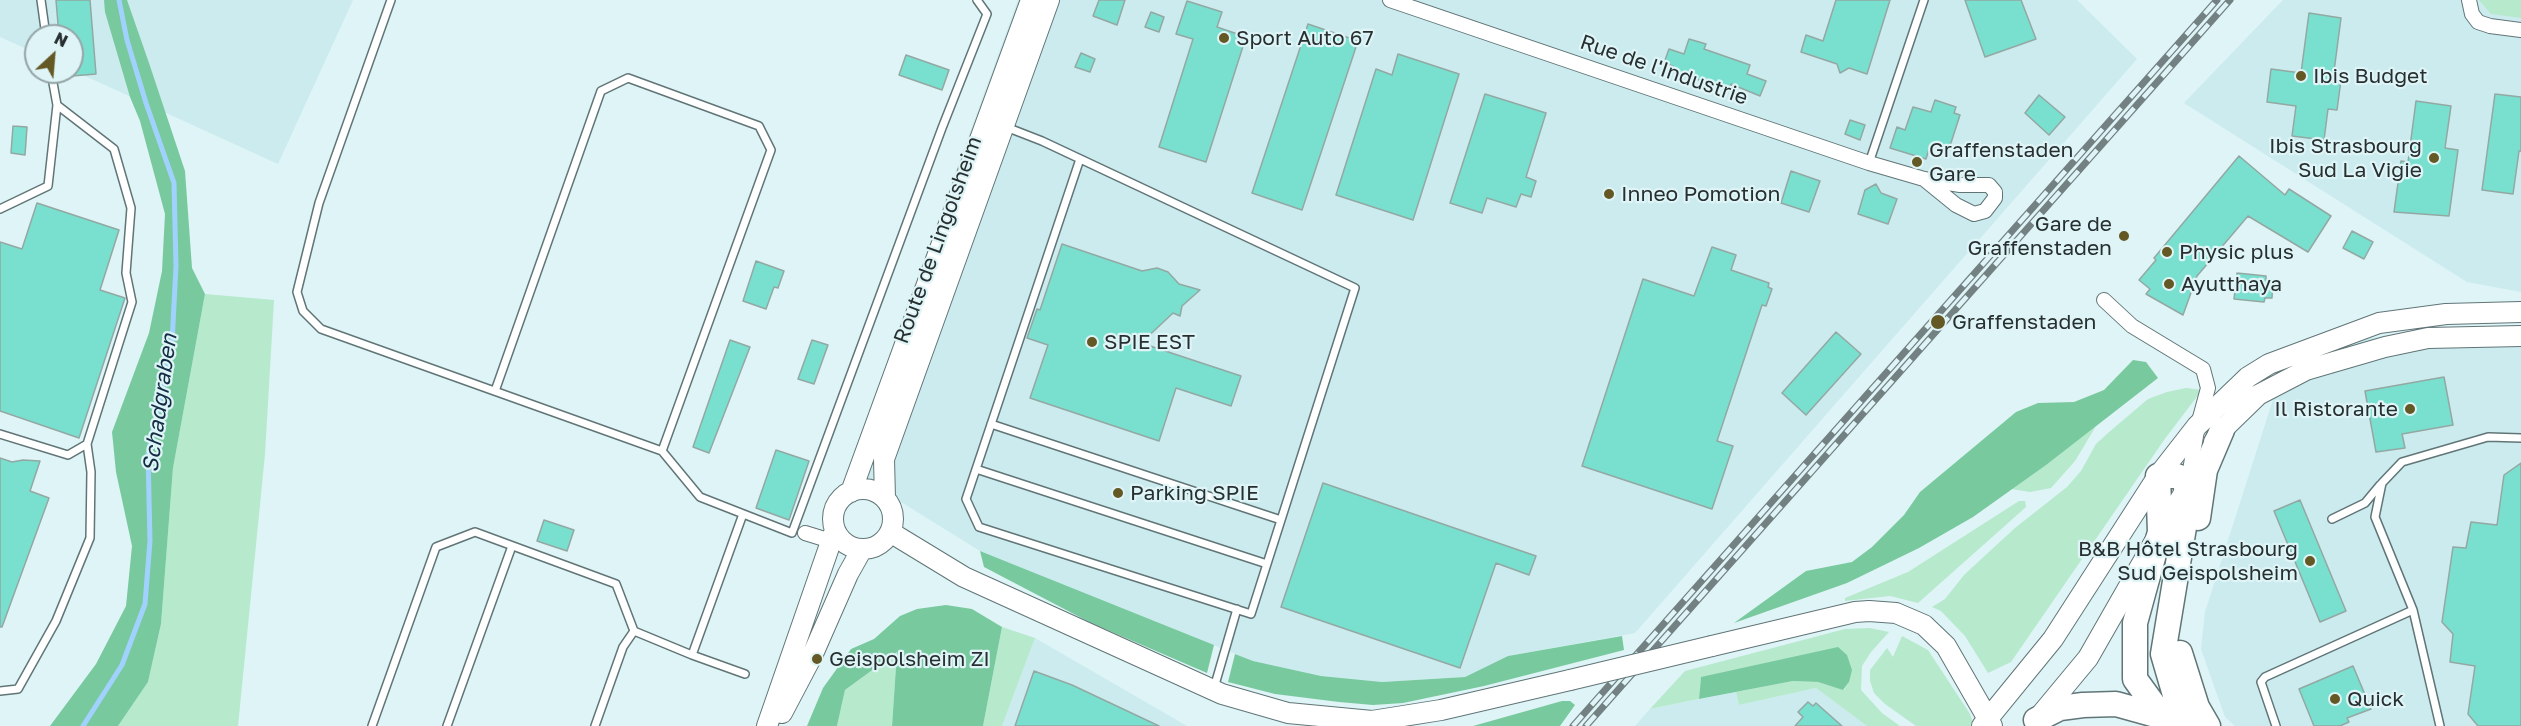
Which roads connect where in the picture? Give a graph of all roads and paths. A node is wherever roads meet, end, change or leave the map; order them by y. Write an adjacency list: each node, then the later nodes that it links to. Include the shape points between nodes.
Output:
1 (41, 0): 10 (lane)
2 (391, 0): 22 (lane, via 319,202 297,292 303,311 321,329)
3 (977, 0): 41 (lane, via 987,14 942,128)
4 (1031, 0): 34 (main road, Route de Lingolsheim)
5 (1049, 0): 14 (main road, Route de Lingolsheim)
6 (1390, 0): 9 (street, Rue de l'Industrie)
7 (1924, 0): 16 (lane)
8 (2469, 0): 11 (street, via 2478,22)
9 (1423, 6): 16 (street, Rue de l'Industrie)
10 (44, 24)
11 (2521, 30)
12 (53, 84): 13 (lane)
13 (57, 105): 18 (lane, via 48,186); 28 (lane, via 114,149 131,208 126,273 132,302)
14 (1004, 126): 15 (lane); 35 (main road, Route de Lingolsheim, via 884,459)
15 (1080, 159): 23 (lane); 38 (lane, via 1355,288)
16 (1869, 163): 17 (street, Rue de l'Industrie)
17 (1924, 179): 17 (street, Rue de l'Industrie, via 1974,214 1985,211 1995,198 1989,185)
18 (0, 209)
19 (2104, 300): 24 (street, via 2132,326 2204,369 2208,388)
20 (2521, 312): 24 (main road, via 2446,314 2379,323 2269,364 2248,377)
21 (2521, 336): 25 (main road, via 2428,338 2306,370 2258,395)
22 (495, 391): 29 (lane); 29 (lane, via 601,91 628,78 759,126 771,150)
23 (991, 424): 30 (lane); 38 (lane)
24 (2198, 425): 31 (main road); 33 (street)
25 (2222, 430): 33 (main road); 62 (highway, via 2205,470 2178,649 2197,707)
26 (0, 434): 28 (lane, via 68,455)
27 (2521, 438): 32 (lane, via 2488,437 2402,462)
28 (87, 444): 51 (lane, via 91,472 90,538 56,621 18,689)
29 (662, 451): 36 (lane, via 700,497)
30 (976, 469): 45 (lane); 46 (lane, via 966,499 979,527)
31 (2158, 476): 33 (highway, via 2177,476 2184,480); 40 (highway); 55 (main road, via 2053,639)
32 (2382, 483): 37 (lane, via 2366,503); 47 (lane, via 2375,518)
33 (2187, 489): 40 (main road); 61 (highway, via 2163,654 2179,709)
34 (851, 492): 35 (main road, via 869,490); 42 (main road, via 837,504)
35 (885, 498): 39 (main road, via 892,514)
36 (743, 514): 41 (lane); 49 (lane)
37 (2332, 519)
38 (1281, 520): 45 (lane)
39 (890, 532): 44 (main road, via 879,545); 52 (main road, via 964,577)
40 (2160, 532): 53 (highway, via 2135,623 2135,679); 54 (main road, via 2088,658)
41 (799, 533): 42 (street)
42 (833, 536): 44 (main road); 59 (main road)
43 (512, 546): 48 (lane, via 616,584); 56 (lane, via 475,532 436,547); 57 (lane)
44 (862, 549): 60 (main road)
45 (1267, 564): 46 (lane, via 1251,614)
46 (1237, 609): 52 (lane)
47 (2413, 610): 63 (lane, via 2265,677 2261,682); 64 (lane)
48 (634, 631): 49 (lane); 58 (lane, via 623,647)
49 (692, 655): 50 (lane)
50 (746, 674)
51 (0, 691)
52 (1214, 691): 55 (main road, bridge, via 1288,713 1372,721 1441,710 1855,612 1881,611 1916,620 1946,646)
53 (2166, 722): 54 (highway, via 2116,704 2060,708)
54 (2034, 723)
55 (1987, 724)
56 (372, 726)
57 (447, 726)
58 (595, 726)
59 (767, 726)
60 (776, 726)
61 (2190, 726)
62 (2208, 726)
63 (2276, 726)
64 (2440, 726)

